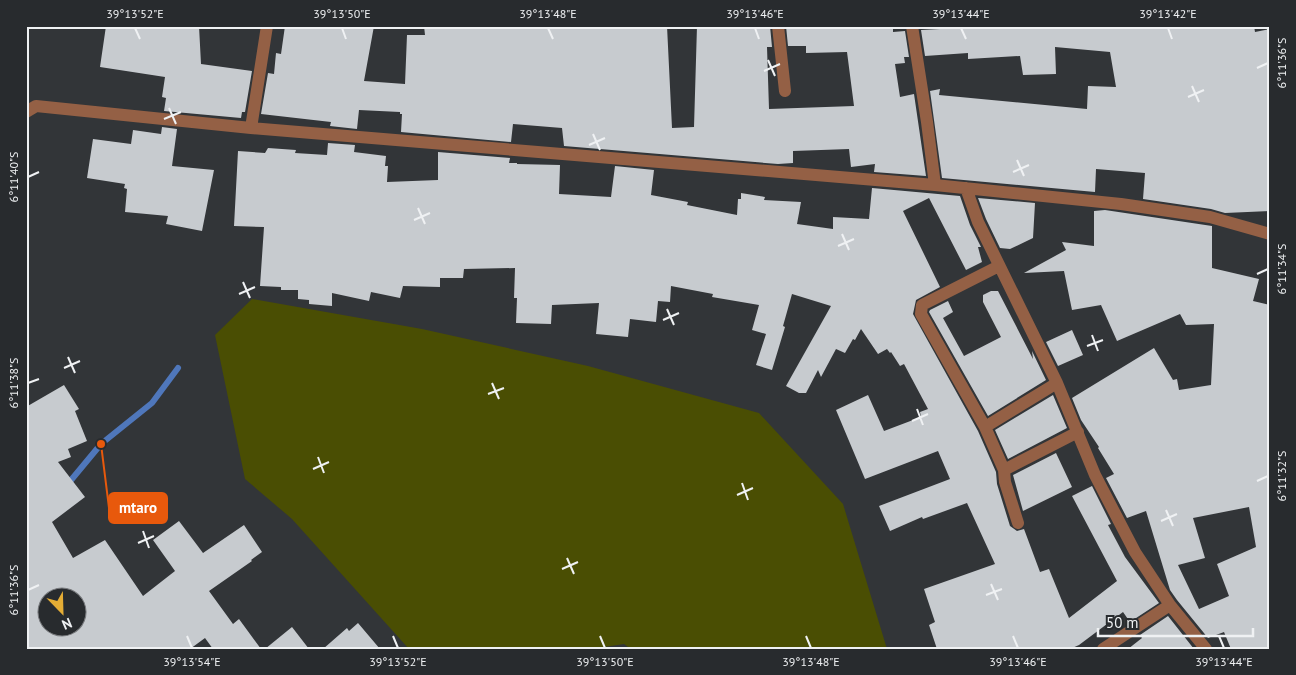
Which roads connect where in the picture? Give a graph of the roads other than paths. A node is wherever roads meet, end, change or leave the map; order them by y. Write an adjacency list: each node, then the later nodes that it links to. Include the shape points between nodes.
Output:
1 (267, 26): 6 (street)
2 (778, 26): 4 (street)
3 (912, 26): 7 (street)
4 (785, 90)
5 (30, 106): 6 (street)
6 (251, 128): 7 (street)
7 (934, 185): 8 (street)
8 (966, 188): 9 (street, via 1201,216); 10 (street, via 978,222)
9 (1270, 234)
10 (1000, 266): 11 (street); 12 (street, via 920,308)
11 (1057, 383): 12 (street); 13 (street)
12 (984, 427): 14 (street)
13 (1078, 432): 14 (street); 16 (street, via 1095,475 1135,552)
14 (1004, 470): 15 (street)
15 (1018, 523)
16 (1170, 605): 17 (street); 18 (street)
17 (1103, 649)
18 (1206, 649)

